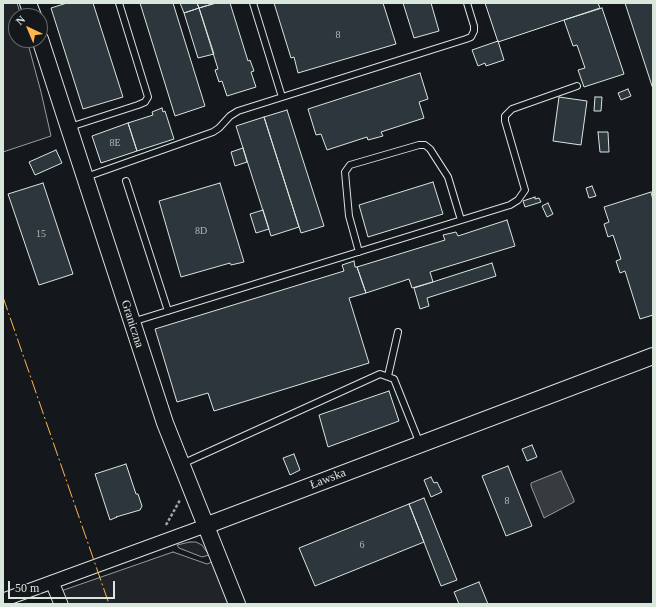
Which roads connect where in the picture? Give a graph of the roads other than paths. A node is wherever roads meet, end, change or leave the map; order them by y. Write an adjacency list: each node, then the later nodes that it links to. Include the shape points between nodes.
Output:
1 (119, 3): 7 (lane, via 148,97 145,102 138,105)
2 (253, 3): 6 (lane)
3 (467, 3): 6 (lane, via 474,31 466,40)
4 (43, 48): 7 (street, Graniczna)
5 (577, 86): 10 (lane, via 508,112 504,121 525,190 518,200 510,205)
6 (282, 97): 8 (lane, via 238,111 213,132)
7 (68, 127): 8 (street, Graniczna)
8 (84, 178): 13 (street, Graniczna)
9 (126, 181): 12 (lane)
10 (461, 220): 11 (lane); 11 (lane, via 448,177 430,148 419,144 350,166 345,172 348,209)
11 (359, 252): 12 (lane)
12 (168, 311): 13 (lane)
13 (131, 323): 18 (street, Graniczna)
14 (398, 332): 16 (lane)
15 (653, 356): 17 (street, Ławska)
16 (388, 376): 17 (lane, via 394,379); 18 (lane, via 380,374)
17 (420, 444): 19 (street, Ławska)
18 (181, 464): 19 (street, Graniczna)
19 (205, 526): 20 (street, Ławska); 23 (street, Graniczna)
20 (52, 582): 21 (street, Ławska); 22 (street)
21 (3, 600)
22 (61, 604)
23 (237, 604)

